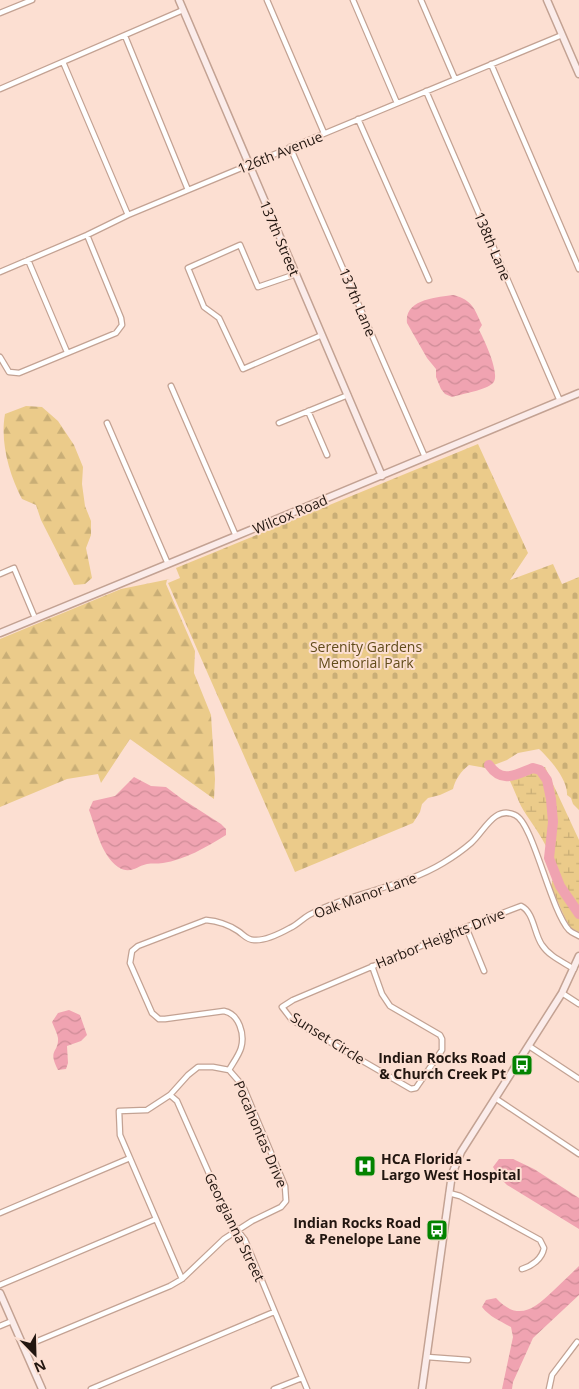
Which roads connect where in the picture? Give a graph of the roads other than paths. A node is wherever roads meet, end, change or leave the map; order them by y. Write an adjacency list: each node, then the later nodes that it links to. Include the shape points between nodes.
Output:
1 (32, 0): 8 (street)
2 (179, 0): 7 (street, 137th Street)
3 (267, 0): 19 (street)
4 (353, 0): 17 (street)
5 (421, 0): 14 (street)
6 (547, 0): 9 (street)
7 (183, 10): 10 (street); 21 (street, 137th Street)
8 (0, 13)
9 (562, 35): 12 (street, 126th Avenue); 13 (street)
10 (125, 36): 11 (street); 22 (street)
11 (63, 62): 15 (street); 23 (street)
12 (491, 64): 14 (street, 126th Avenue); 26 (street)
13 (579, 74)
14 (455, 79): 16 (street, 126th Avenue)
15 (0, 89)
16 (426, 91): 17 (street, 126th Avenue); 36 (street, 138th Lane)
17 (397, 103): 18 (street, 126th Avenue)
18 (358, 119): 19 (street, 126th Avenue); 29 (street)
19 (324, 134): 20 (street, 126th Avenue)
20 (290, 147): 21 (street, 126th Avenue); 41 (street, 137th Lane)
21 (249, 164): 22 (street, 126th Avenue); 28 (street, 137th Street)
22 (188, 190): 23 (street, 126th Avenue)
23 (128, 214): 24 (street, 126th Avenue)
24 (87, 235): 25 (street, 126th Avenue); 31 (street, via 122,325 116,333)
25 (28, 260): 27 (street, 126th Avenue); 31 (street)
26 (579, 269)
27 (0, 272)
28 (296, 274): 30 (street, 137th Street); 30 (street, via 258,287 240,245 188,268 204,307 218,318 243,369)
29 (430, 280)
30 (322, 335): 35 (street, 137th Street)
31 (67, 352): 32 (street, via 19,373 9,372)
32 (0, 357)
33 (171, 386): 43 (street)
34 (579, 393): 36 (street, Wilcox Road)
35 (348, 395): 37 (street); 42 (street, 137th Street)
36 (560, 401): 41 (street, Wilcox Road)
37 (308, 411): 39 (street); 40 (street)
38 (107, 423): 44 (street)
39 (279, 424)
40 (327, 454)
41 (425, 457): 42 (street, Wilcox Road)
42 (382, 476): 43 (street, Wilcox Road)
43 (236, 536): 44 (street, Wilcox Road)
44 (168, 564): 46 (street, Wilcox Road)
45 (0, 574): 46 (street, via 14,568)
46 (35, 618): 47 (street, Wilcox Road)
47 (0, 632)
48 (466, 927): 51 (street, Harbor Heights Drive); 52 (street, Harbor Heights Drive, via 517,907 525,908 542,945); 53 (street)
49 (579, 936): 58 (street, Oak Manor Lane, via 570,932 562,919 527,827 518,815 504,813 489,821 473,842 443,864 309,915 291,928 268,937 247,939 228,926 206,920 138,946 132,951 130,964 152,1013 159,1019 224,1010 234,1017 242,1041)
50 (579, 956): 52 (street)
51 (372, 966): 56 (street, Harbor Heights Drive); 56 (street, Sunset Circle, via 390,1006 442,1039 442,1050 416,1088 411,1089 292,1020)
52 (574, 969): 54 (street)
53 (484, 972)
54 (562, 993): 55 (street); 57 (street)
55 (579, 1004)
56 (282, 1007)
57 (529, 1046): 59 (street); 61 (street)
58 (229, 1070): 60 (street, Pocahontas Drive, via 198,1067); 67 (street, Pocahontas Drive, via 242,1086 285,1186 286,1200 281,1207)
59 (579, 1079)
60 (170, 1095): 63 (street, Pocahontas Drive, via 147,1110 118,1111 120,1135); 67 (street, Georgianna Street, via 177,1101 230,1221)
61 (495, 1098): 62 (street); 64 (street, via 461,1152)
62 (579, 1154)
63 (130, 1158): 65 (street); 66 (street)
64 (449, 1193): 68 (street, via 540,1240 544,1248 541,1256 530,1267); 77 (street)
65 (0, 1214)
66 (156, 1219): 69 (street); 70 (street)
67 (238, 1230): 69 (street); 72 (street, Georgianna Street)
68 (522, 1269)
69 (182, 1279): 76 (street)
70 (0, 1284)
71 (0, 1293): 73 (street)
72 (274, 1312): 79 (street, Georgianna Street); 81 (street)
73 (12, 1321): 74 (street); 76 (street)
74 (0, 1326)
75 (577, 1342): 85 (street, via 552,1375)
76 (23, 1347): 80 (street)
77 (427, 1357): 78 (street); 84 (street)
78 (468, 1360)
79 (302, 1378): 82 (street); 83 (street, Georgianna Street)
80 (40, 1388)
81 (91, 1389)
82 (274, 1389)
83 (307, 1389)
84 (422, 1389)
85 (549, 1389)

